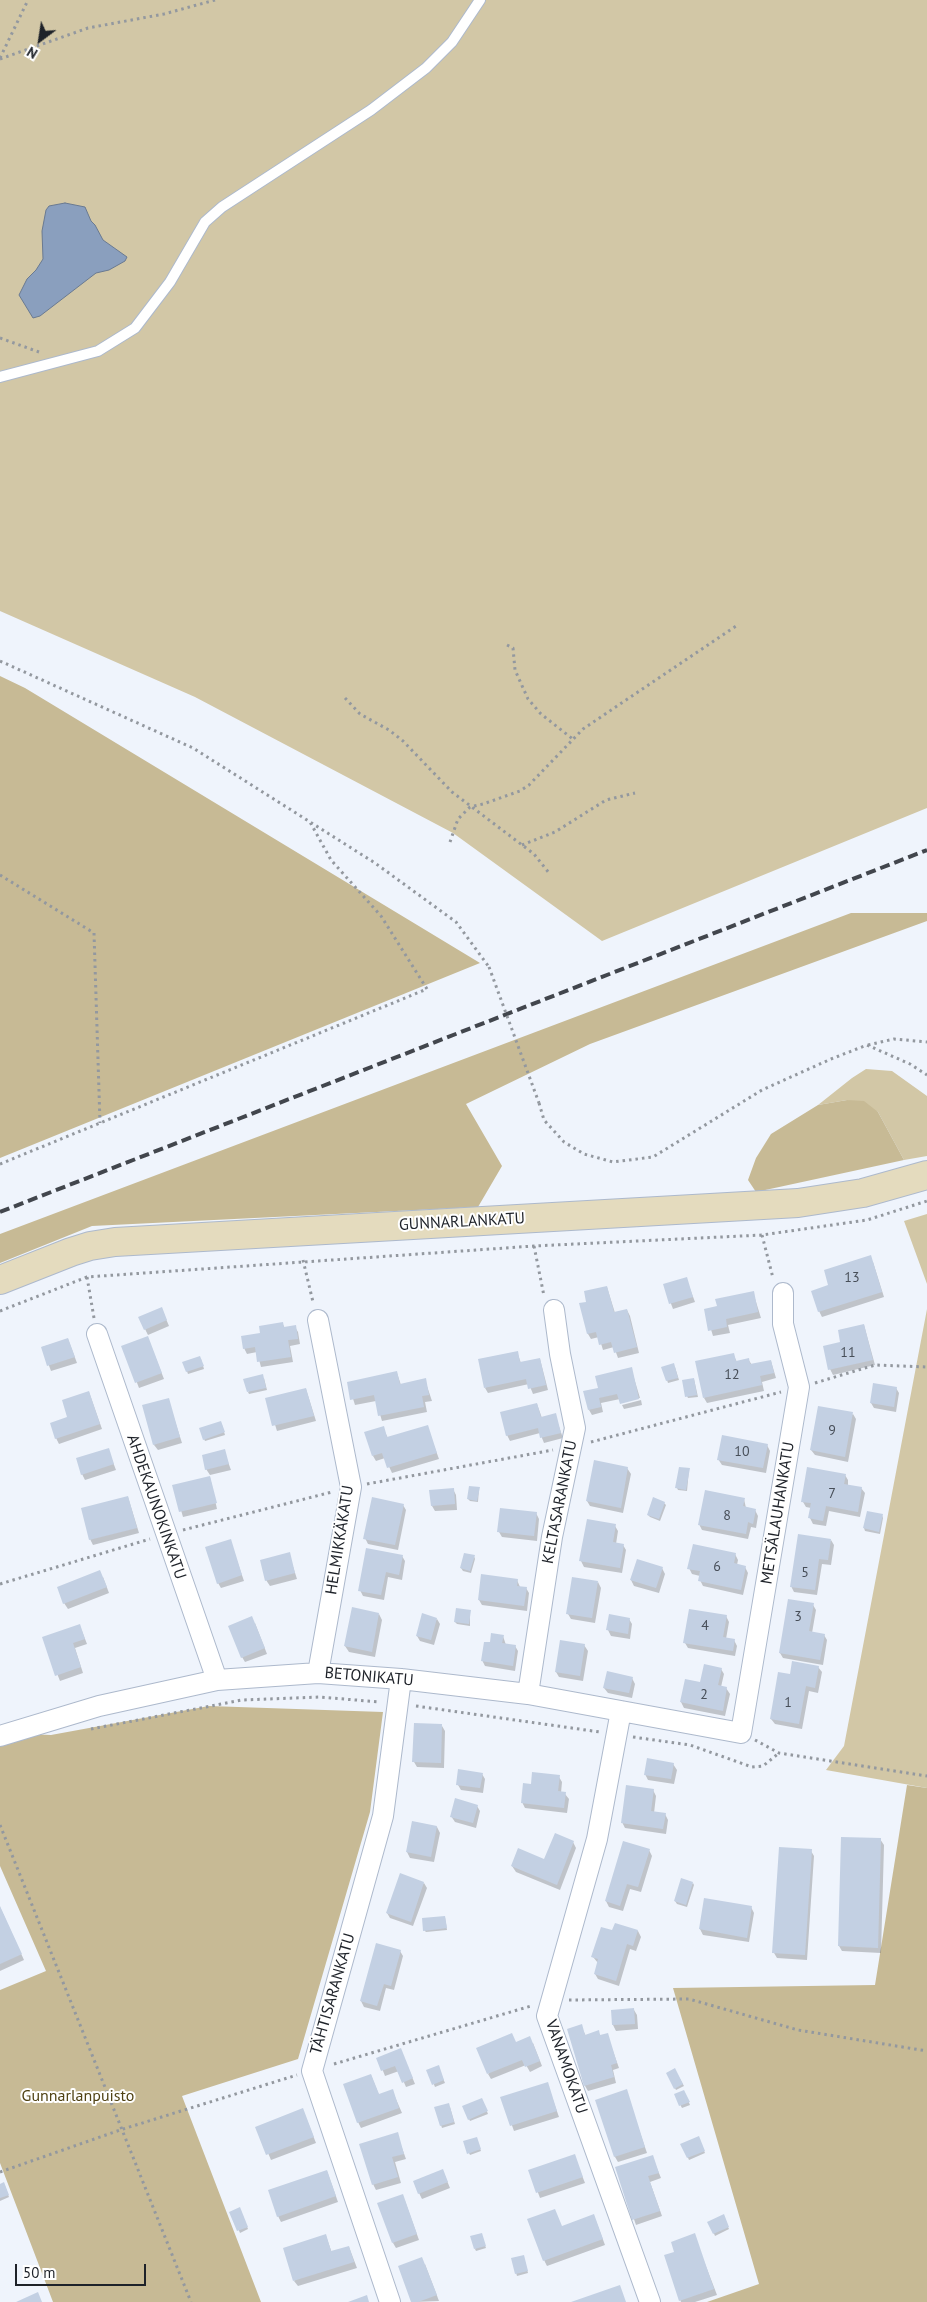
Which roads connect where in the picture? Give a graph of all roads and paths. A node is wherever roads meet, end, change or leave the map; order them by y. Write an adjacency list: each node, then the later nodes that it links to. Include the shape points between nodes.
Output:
1 (28, 0): 4 (path)
2 (214, 0): 4 (path, via 164,14 88,28)
3 (480, 0): 6 (lane, via 452,42 426,68 371,110 205,222 170,282 134,328 98,350)
4 (0, 58)
5 (0, 338): 6 (path)
6 (57, 362): 7 (lane)
7 (0, 377)
8 (739, 624): 12 (path, via 582,729)
9 (507, 645): 12 (path, via 513,648 515,670 528,699 541,714)
10 (0, 661): 15 (path, via 193,748)
11 (345, 698): 14 (path, via 360,714 389,730 416,752 438,779)
12 (574, 740): 14 (path, via 524,788)
13 (635, 792): 17 (path, via 606,800 555,832)
14 (470, 807): 16 (path, via 458,819); 17 (path)
15 (310, 822): 21 (path, bridge, via 375,863 456,922 489,967 544,1120 564,1142 584,1154 612,1162 654,1157 762,1090); 23 (path, via 331,860 381,916 427,989)
16 (450, 842)
17 (522, 845): 18 (path)
18 (549, 873)
19 (0, 875): 23 (path, via 94,933)
20 (927, 1042): 21 (path, via 894,1040)
21 (867, 1045): 22 (path, via 910,1064)
22 (927, 1076)
23 (100, 1123): 24 (path)
24 (0, 1164)
25 (927, 1174): 31 (street, GUNNARLANKATU, via 863,1193 798,1203 115,1242 71,1252)
26 (927, 1202): 27 (path, via 867,1220)
27 (762, 1235): 28 (path); 32 (path, via 771,1274)
28 (534, 1246): 29 (path); 33 (path, via 543,1295)
29 (303, 1260): 30 (path); 35 (path)
30 (87, 1277): 34 (path); 36 (path)
31 (0, 1280)
32 (783, 1293): 38 (street, METSÄLAUHANKATU, via 783,1324)
33 (554, 1310): 39 (street, KELTASARANKATU, via 574,1428)
34 (0, 1311)
35 (318, 1320): 40 (street, HELMIKKÄKATU)
36 (97, 1334): 41 (street, AHDEKAUNOKINKATU)
37 (927, 1367): 38 (path, via 875,1365)
38 (799, 1388): 39 (path); 48 (street, METSÄLAUHANKATU)
39 (570, 1447): 40 (path); 46 (street, KELTASARANKATU, via 552,1537)
40 (351, 1487): 41 (path); 43 (street, HELMIKKÄKATU)
41 (165, 1534): 42 (path); 45 (street, AHDEKAUNOKINKATU)
42 (0, 1584)
43 (318, 1673): 44 (street, BETONIKATU); 45 (street, BETONIKATU)
44 (401, 1679): 46 (street, BETONIKATU); 54 (street, TÄHTISARANKATU, via 383,1816)
45 (217, 1680): 49 (street, BETONIKATU, via 98,1706)
46 (528, 1694): 47 (street, BETONIKATU)
47 (621, 1711): 48 (street, BETONIKATU); 52 (street, VANAMOKATU, via 597,1839)
48 (741, 1733): 50 (path, via 779,1753)
49 (0, 1736)
50 (927, 1776)
51 (0, 1825): 55 (path)
52 (550, 2000): 53 (path, via 689,1999 798,2030); 54 (path); 59 (street, VANAMOKATU, via 547,2016)
53 (927, 2051)
54 (312, 2070): 55 (path); 58 (street, TÄHTISARANKATU)
55 (123, 2129): 56 (path); 57 (path)
56 (0, 2172)
57 (191, 2302)
58 (390, 2302)
59 (650, 2302)

